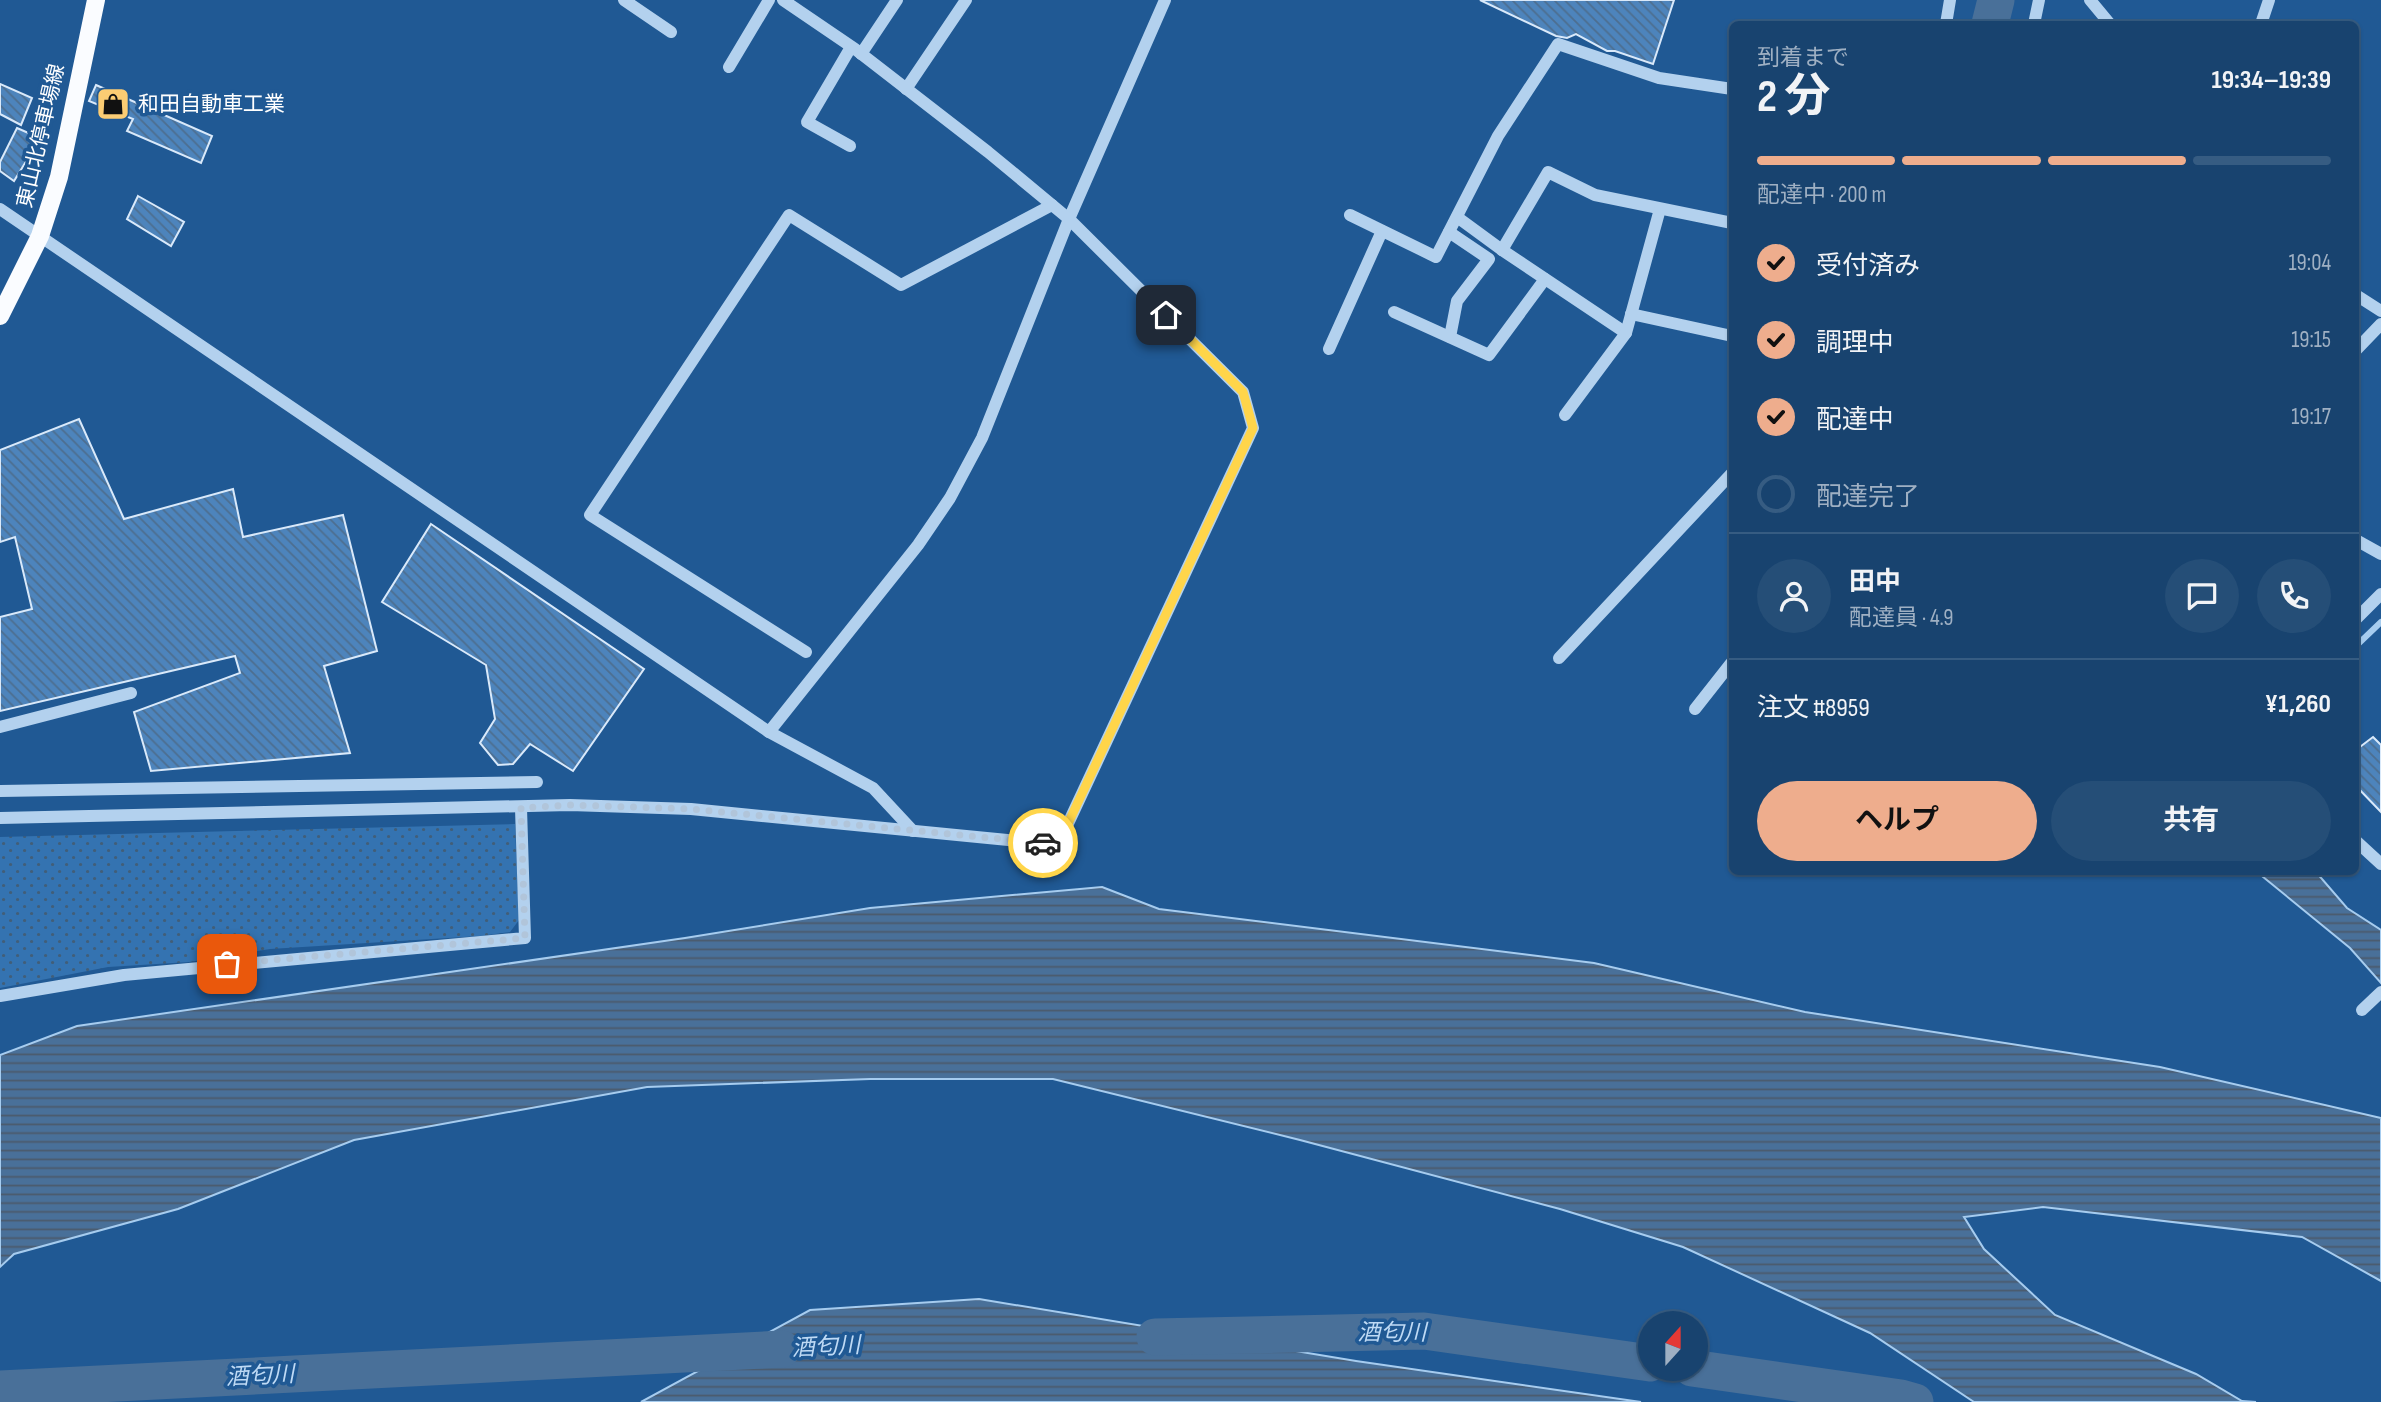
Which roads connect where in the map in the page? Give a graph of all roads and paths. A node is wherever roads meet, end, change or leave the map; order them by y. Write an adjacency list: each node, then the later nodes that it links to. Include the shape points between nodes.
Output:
1 (96, 0): 31 (main road, 東山北停車場線, via 59,177)
2 (624, 0): 16 (street)
3 (769, 0): 18 (street)
4 (783, 0): 17 (street)
5 (897, 0): 17 (street)
6 (967, 0): 19 (street)
7 (1165, 0): 27 (street)
8 (1950, 0): 12 (street)
9 (2039, 0): 13 (street)
10 (2090, 0): 14 (street)
11 (2269, 0): 15 (street)
12 (1946, 21)
13 (2035, 21)
14 (2108, 21)
15 (2262, 21)
16 (671, 32)
17 (856, 50): 19 (street); 21 (street, via 807,122)
18 (729, 67)
19 (906, 89): 22 (street)
20 (1729, 89): 26 (street, via 1659,78 1558,44 1498,136)
21 (850, 146)
22 (1052, 205): 27 (street); 51 (street, via 901,285 789,215 590,515)
23 (0, 209): 31 (street)
24 (1660, 209): 28 (street); 32 (street, via 1595,195 1548,172); 37 (street)
25 (1350, 215): 29 (street)
26 (1457, 217): 30 (street); 32 (street)
27 (1069, 219): 57 (street, via 982,438 950,498); 62 (street, via 1243,392 1253,428 1058,845)
28 (1729, 222)
29 (1382, 231): 30 (street, via 1436,257); 44 (street)
30 (1449, 232): 42 (street, via 1489,259 1457,301)
31 (40, 236): 38 (main road, 東山北停車場線); 57 (street)
32 (1502, 250): 33 (street)
33 (1545, 279): 40 (street); 42 (street, via 1489,355)
34 (2359, 297): 35 (street)
35 (2381, 311)
36 (1394, 313): 42 (street)
37 (1631, 314): 40 (street); 41 (street)
38 (0, 316)
39 (2381, 324): 43 (street)
40 (1626, 333): 45 (street)
41 (1729, 335)
42 (1450, 338)
43 (2359, 347)
44 (1329, 349)
45 (1565, 415)
46 (1729, 476): 52 (street)
47 (2359, 542): 48 (street)
48 (2381, 554)
49 (2381, 594): 50 (street)
50 (2359, 617)
51 (806, 652)
52 (1559, 658)
53 (1729, 666): 55 (street)
54 (131, 693): 56 (street)
55 (1695, 709)
56 (0, 727)
57 (769, 732): 62 (street, via 873,788)
58 (537, 782): 59 (street)
59 (0, 791)
60 (521, 808): 61 (street); 62 (street, via 691,809); 66 (street, via 525,938 124,975)
61 (0, 818)
62 (913, 831)
63 (2359, 844): 64 (street)
64 (2381, 864)
65 (2381, 992): 67 (street)
66 (0, 996)
67 (2362, 1010)

